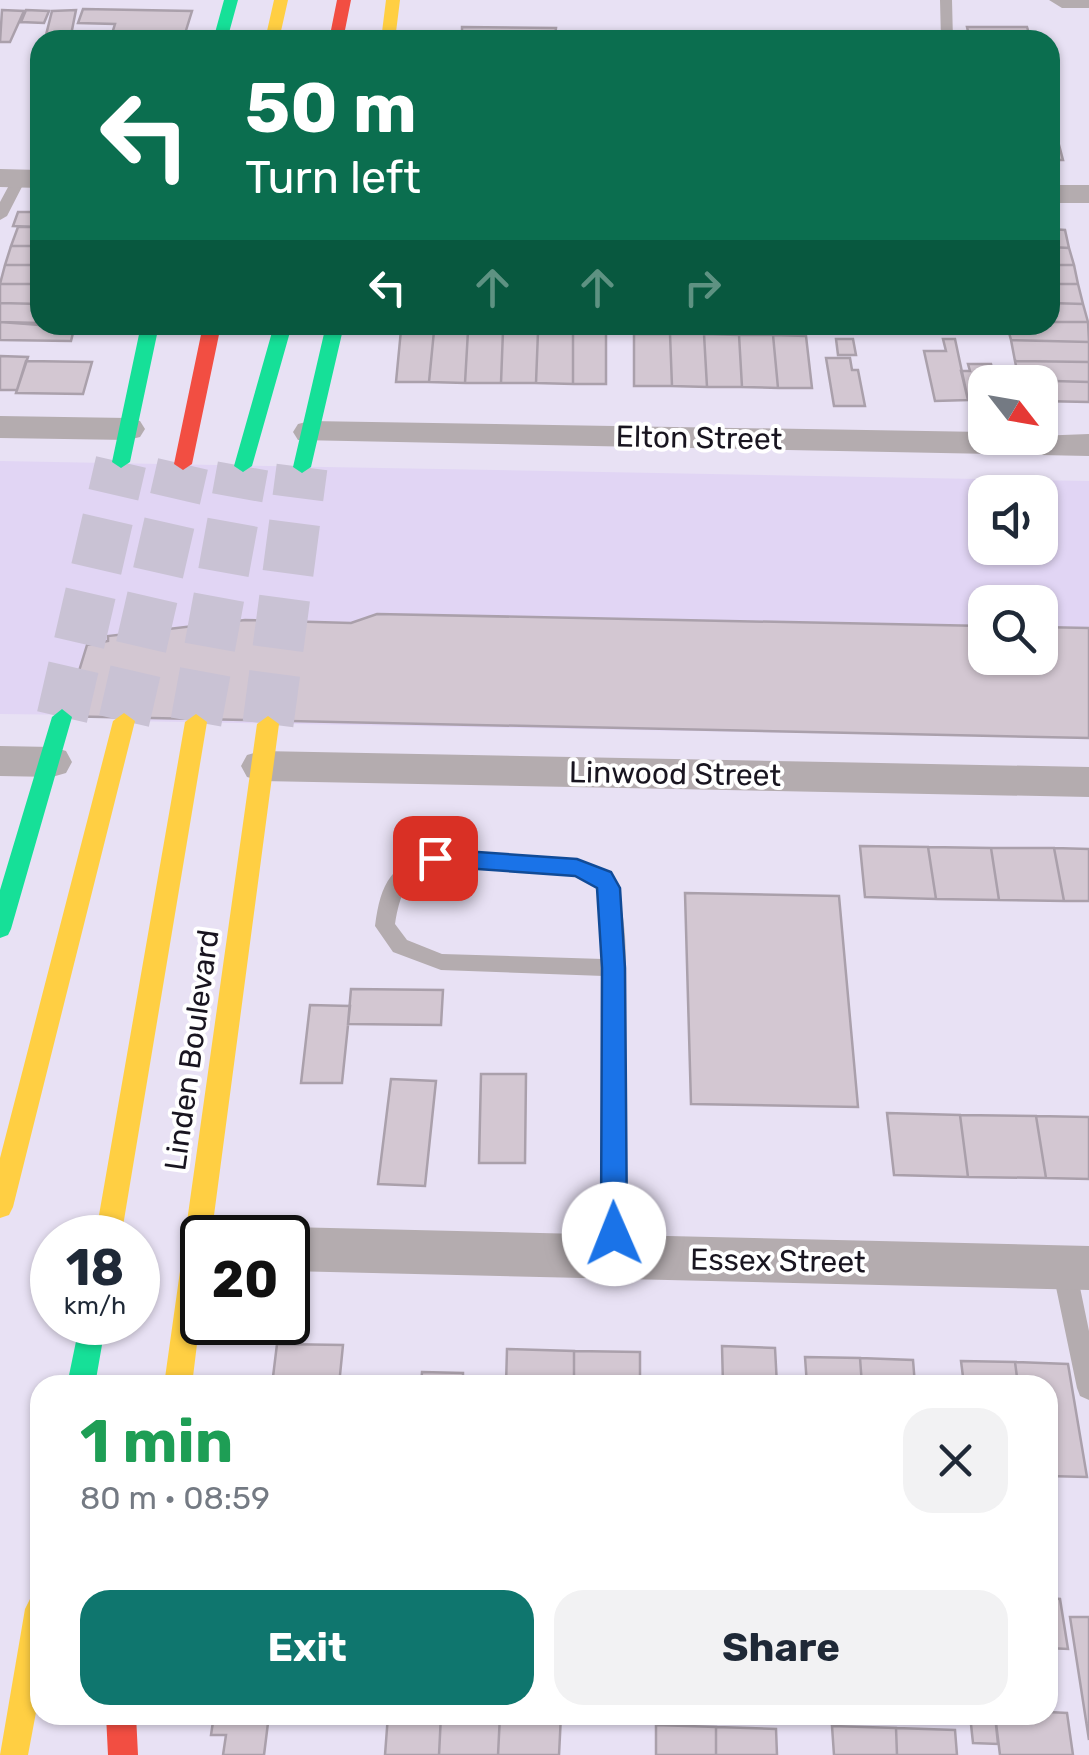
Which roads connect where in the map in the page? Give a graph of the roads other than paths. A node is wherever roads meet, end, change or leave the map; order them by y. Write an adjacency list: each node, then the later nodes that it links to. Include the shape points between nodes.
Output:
1 (231, 0): 9 (main road)
2 (281, 0): 10 (main road)
3 (344, 0): 11 (main road)
4 (393, 0): 12 (main road)
5 (946, 0): 13 (lane)
6 (1062, 0): 7 (street)
7 (1085, 0): 8 (street)
8 (1089, 17)
9 (223, 30)
10 (274, 30)
11 (338, 30)
12 (389, 30)
13 (948, 30)
14 (20, 179): 17 (lane)
15 (1060, 194): 16 (street)
16 (1089, 194)
17 (0, 216)
18 (148, 335): 25 (main road)
19 (210, 335): 26 (main road)
20 (280, 335): 27 (main road)
21 (333, 335): 23 (main road)
22 (0, 426): 25 (street)
23 (310, 432): 24 (street, Elton Street); 28 (main road)
24 (1089, 445)
25 (124, 446)
26 (183, 464)
27 (243, 466)
28 (302, 468)
29 (62, 716): 34 (main road)
30 (124, 721): 39 (main road)
31 (196, 722): 40 (main road, Linden Boulevard)
32 (268, 724): 35 (main road, Linden Boulevard)
33 (0, 761): 34 (street)
34 (52, 762): 37 (main road)
35 (261, 766): 36 (street, Linwood Street); 41 (main road, Linden Boulevard)
36 (1089, 782)
37 (0, 929)
38 (614, 968): 38 (lane, via 608,888 603,878 577,868 435,858 410,868 389,897 390,937 441,962); 43 (lane)
39 (0, 1207)
40 (112, 1215)
41 (203, 1215)
42 (310, 1250): 43 (street, Essex Street)
43 (614, 1257): 44 (street, Essex Street)
44 (1076, 1268): 51 (lane)
45 (88, 1345): 48 (main road)
46 (102, 1345): 49 (main road)
47 (184, 1345): 50 (main road, Linden Boulevard)
48 (83, 1375)
49 (104, 1375)
50 (180, 1375)
51 (1089, 1388)
52 (30, 1664): 55 (main road)
53 (122, 1725): 56 (main road)
54 (133, 1725): 56 (main road)
55 (13, 1755)
56 (127, 1755)

